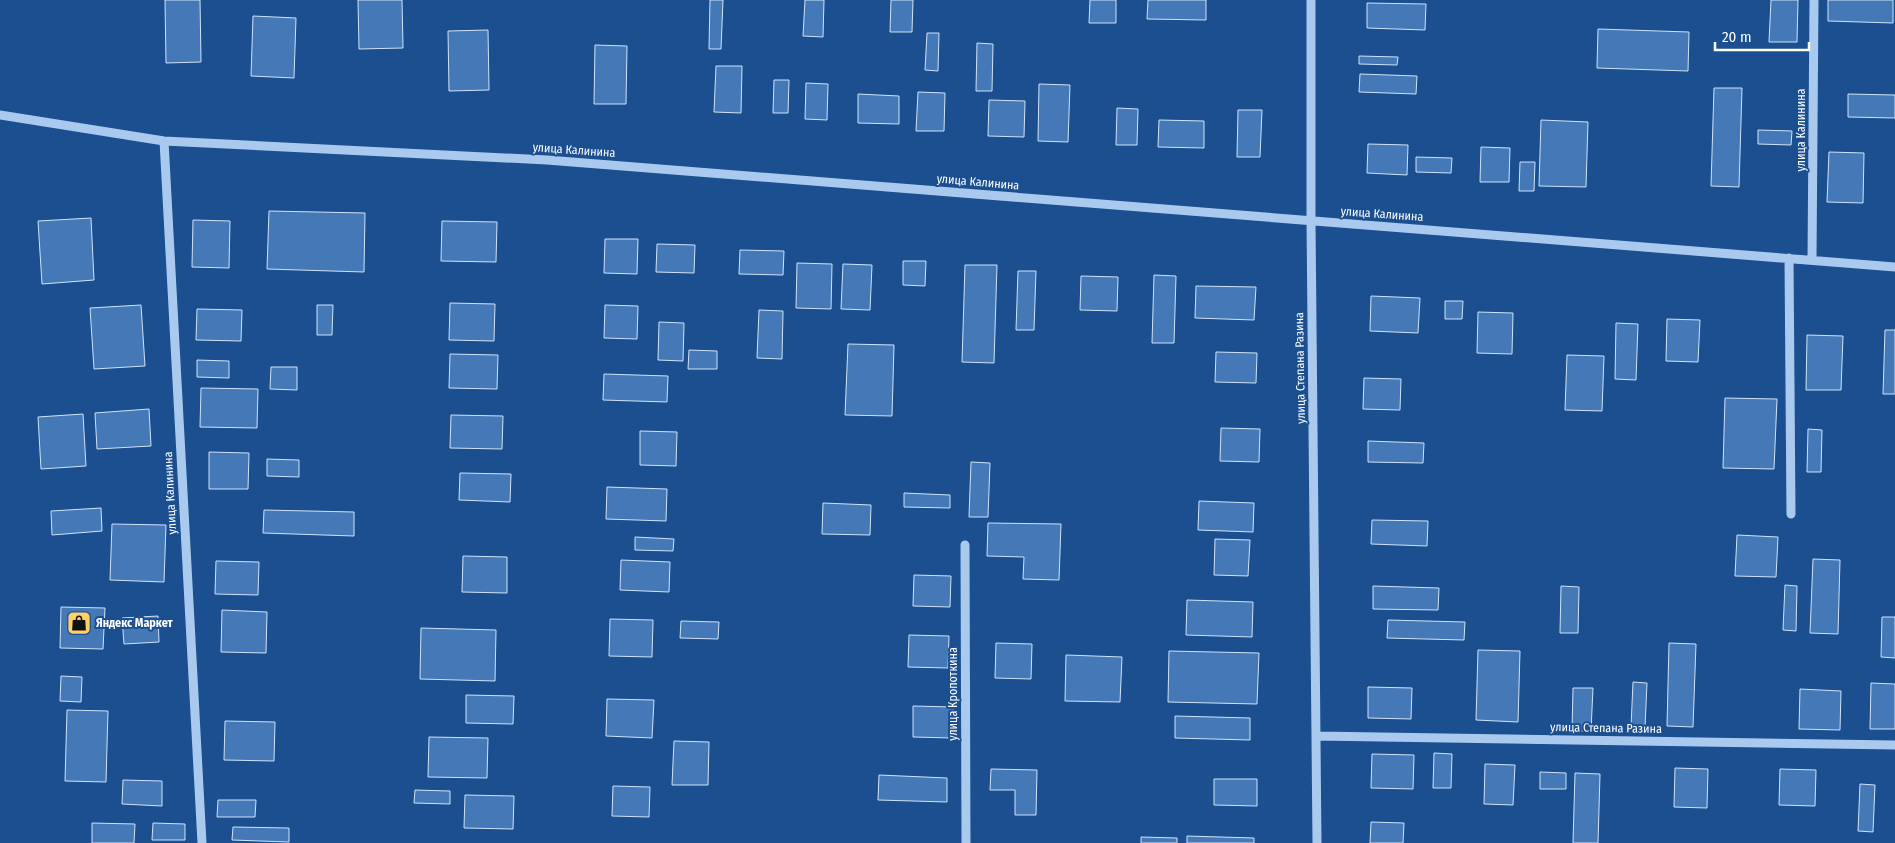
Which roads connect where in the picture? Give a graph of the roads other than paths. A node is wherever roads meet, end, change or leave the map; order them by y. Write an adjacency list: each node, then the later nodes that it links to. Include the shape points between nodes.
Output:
1 (1311, 0): 5 (street, улица Степана Разина)
2 (1814, 0): 7 (street, улица Калинина)
3 (0, 115): 4 (street, улица Калинина)
4 (164, 141): 5 (street, улица Калинина, via 547,160); 13 (street, улица Калинина)
5 (1311, 221): 6 (street, улица Калинина); 11 (street, улица Степана Разина)
6 (1790, 258): 7 (street, улица Калинина); 9 (street)
7 (1812, 260): 8 (street, улица Калинина)
8 (1895, 266)
9 (1791, 514)
10 (965, 545): 14 (street, улица Кропоткина)
11 (1316, 736): 12 (street, улица Степана Разина); 15 (street, улица Степана Разина)
12 (1895, 745)
13 (202, 843)
14 (966, 843)
15 (1317, 843)

